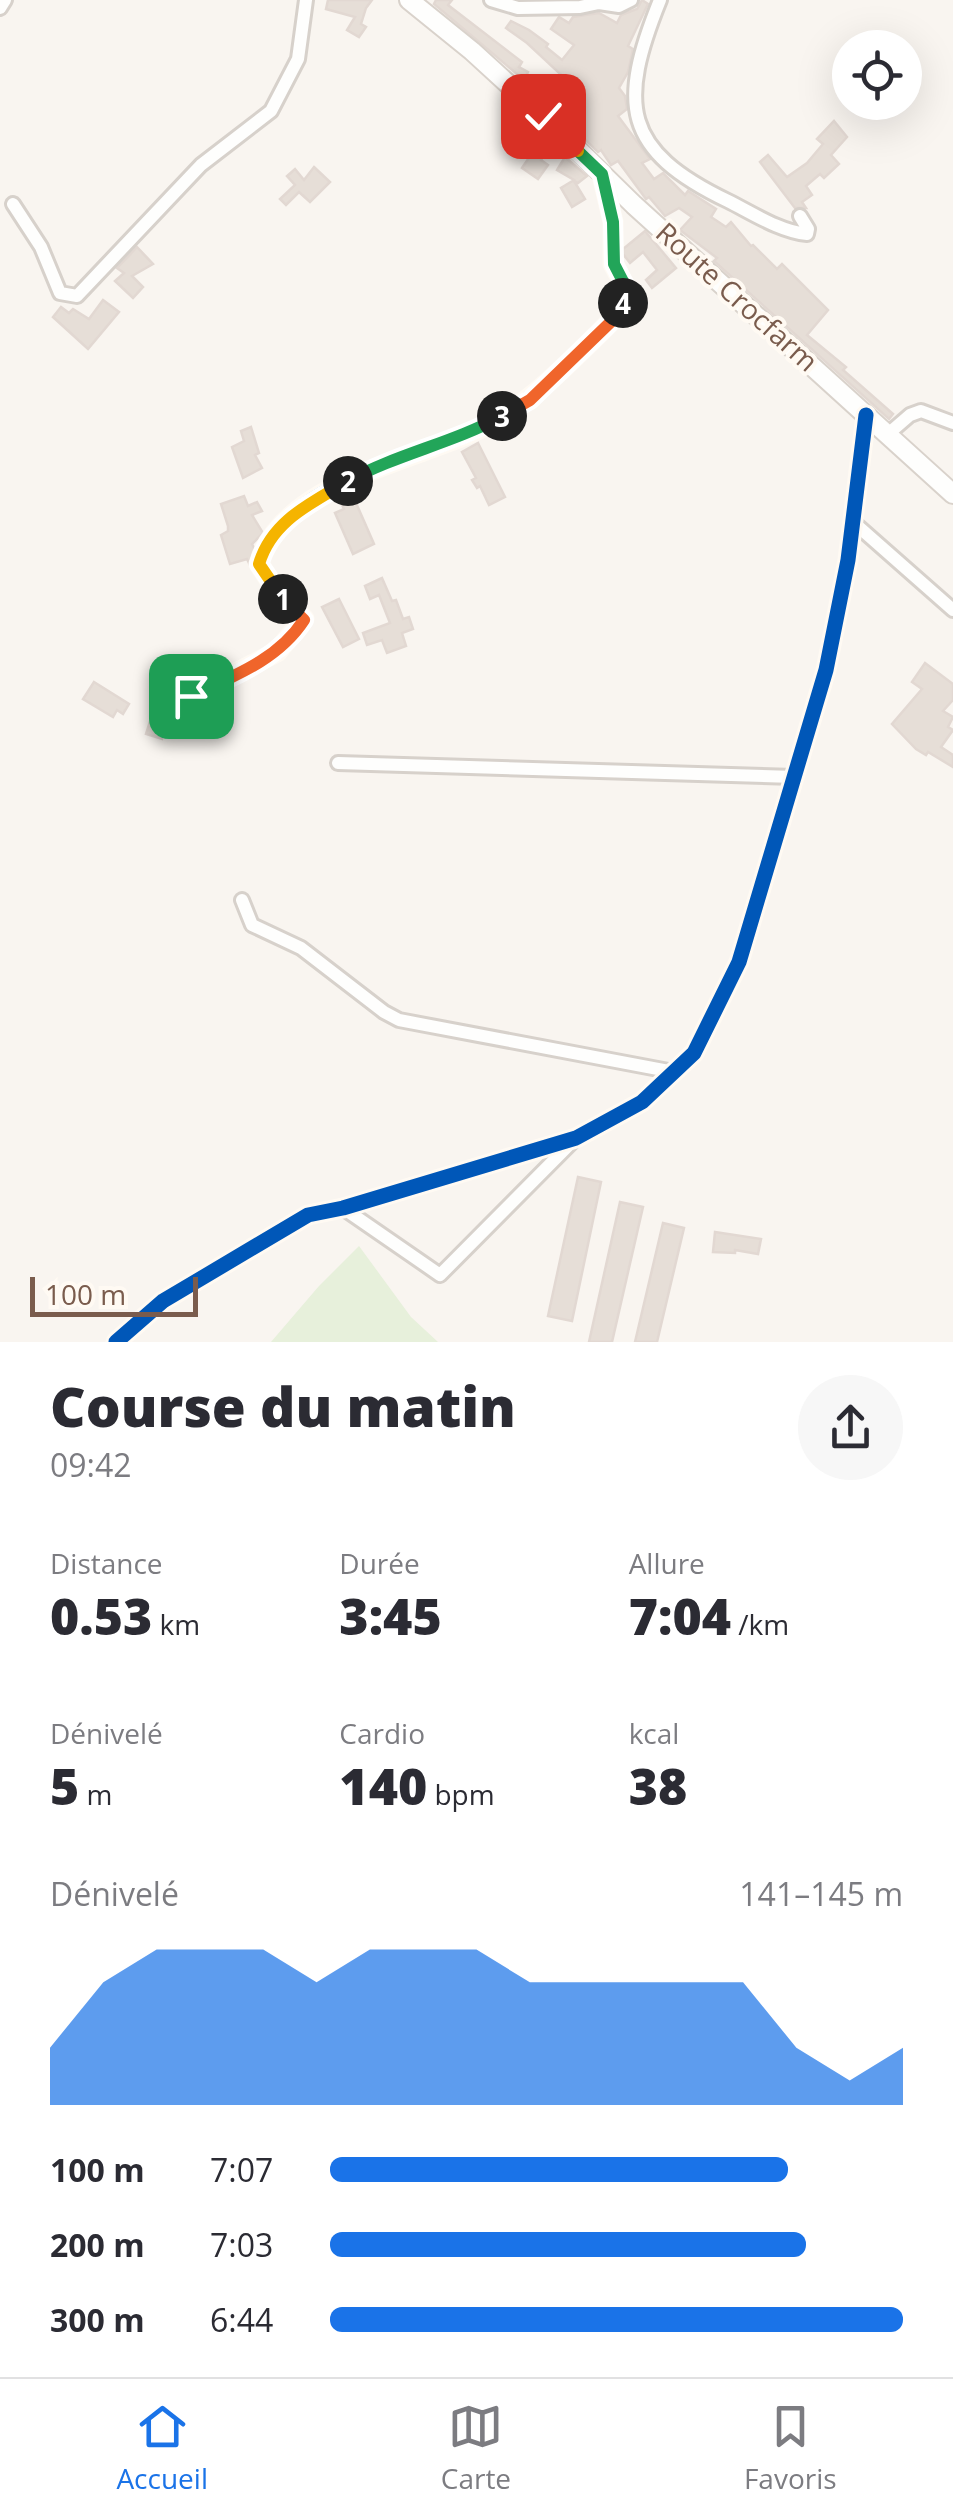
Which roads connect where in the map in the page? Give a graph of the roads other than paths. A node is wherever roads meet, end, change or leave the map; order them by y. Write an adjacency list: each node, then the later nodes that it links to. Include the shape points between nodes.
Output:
1 (5, 0): 8 (street)
2 (306, 0): 10 (street, via 298,60 271,111 201,165 78,296 60,293)
3 (408, 0): 9 (street, Route Crocfarm)
4 (490, 0): 7 (street, via 518,8)
5 (631, 0): 7 (street, via 619,6)
6 (660, 0): 11 (street, via 641,45 634,105 640,132 658,156 720,197 807,234)
7 (600, 1)
8 (0, 8)
9 (602, 174): 12 (street, Route Crocfarm); 18 (street, via 614,264 628,291 620,313 530,400 472,433 352,478 286,520 265,544 259,564 304,620 276,652)
10 (13, 204)
11 (800, 216)
12 (866, 415): 14 (street, Route Crocfarm); 16 (street)
13 (953, 423): 14 (street, via 921,411)
14 (888, 434): 15 (street, Route Crocfarm)
15 (953, 494)
16 (852, 521): 17 (street); 20 (street, via 826,670)
17 (953, 610)
18 (191, 696)
19 (338, 763): 20 (street)
20 (794, 777): 22 (street, via 740,962 694,1053)
21 (242, 900): 22 (street, via 252,925 301,948 399,1020)
22 (674, 1072): 23 (street, via 642,1102)
23 (576, 1138): 24 (street); 24 (street, via 440,1275)
24 (343, 1208): 25 (street, via 308,1215 162,1301)
25 (116, 1342)

